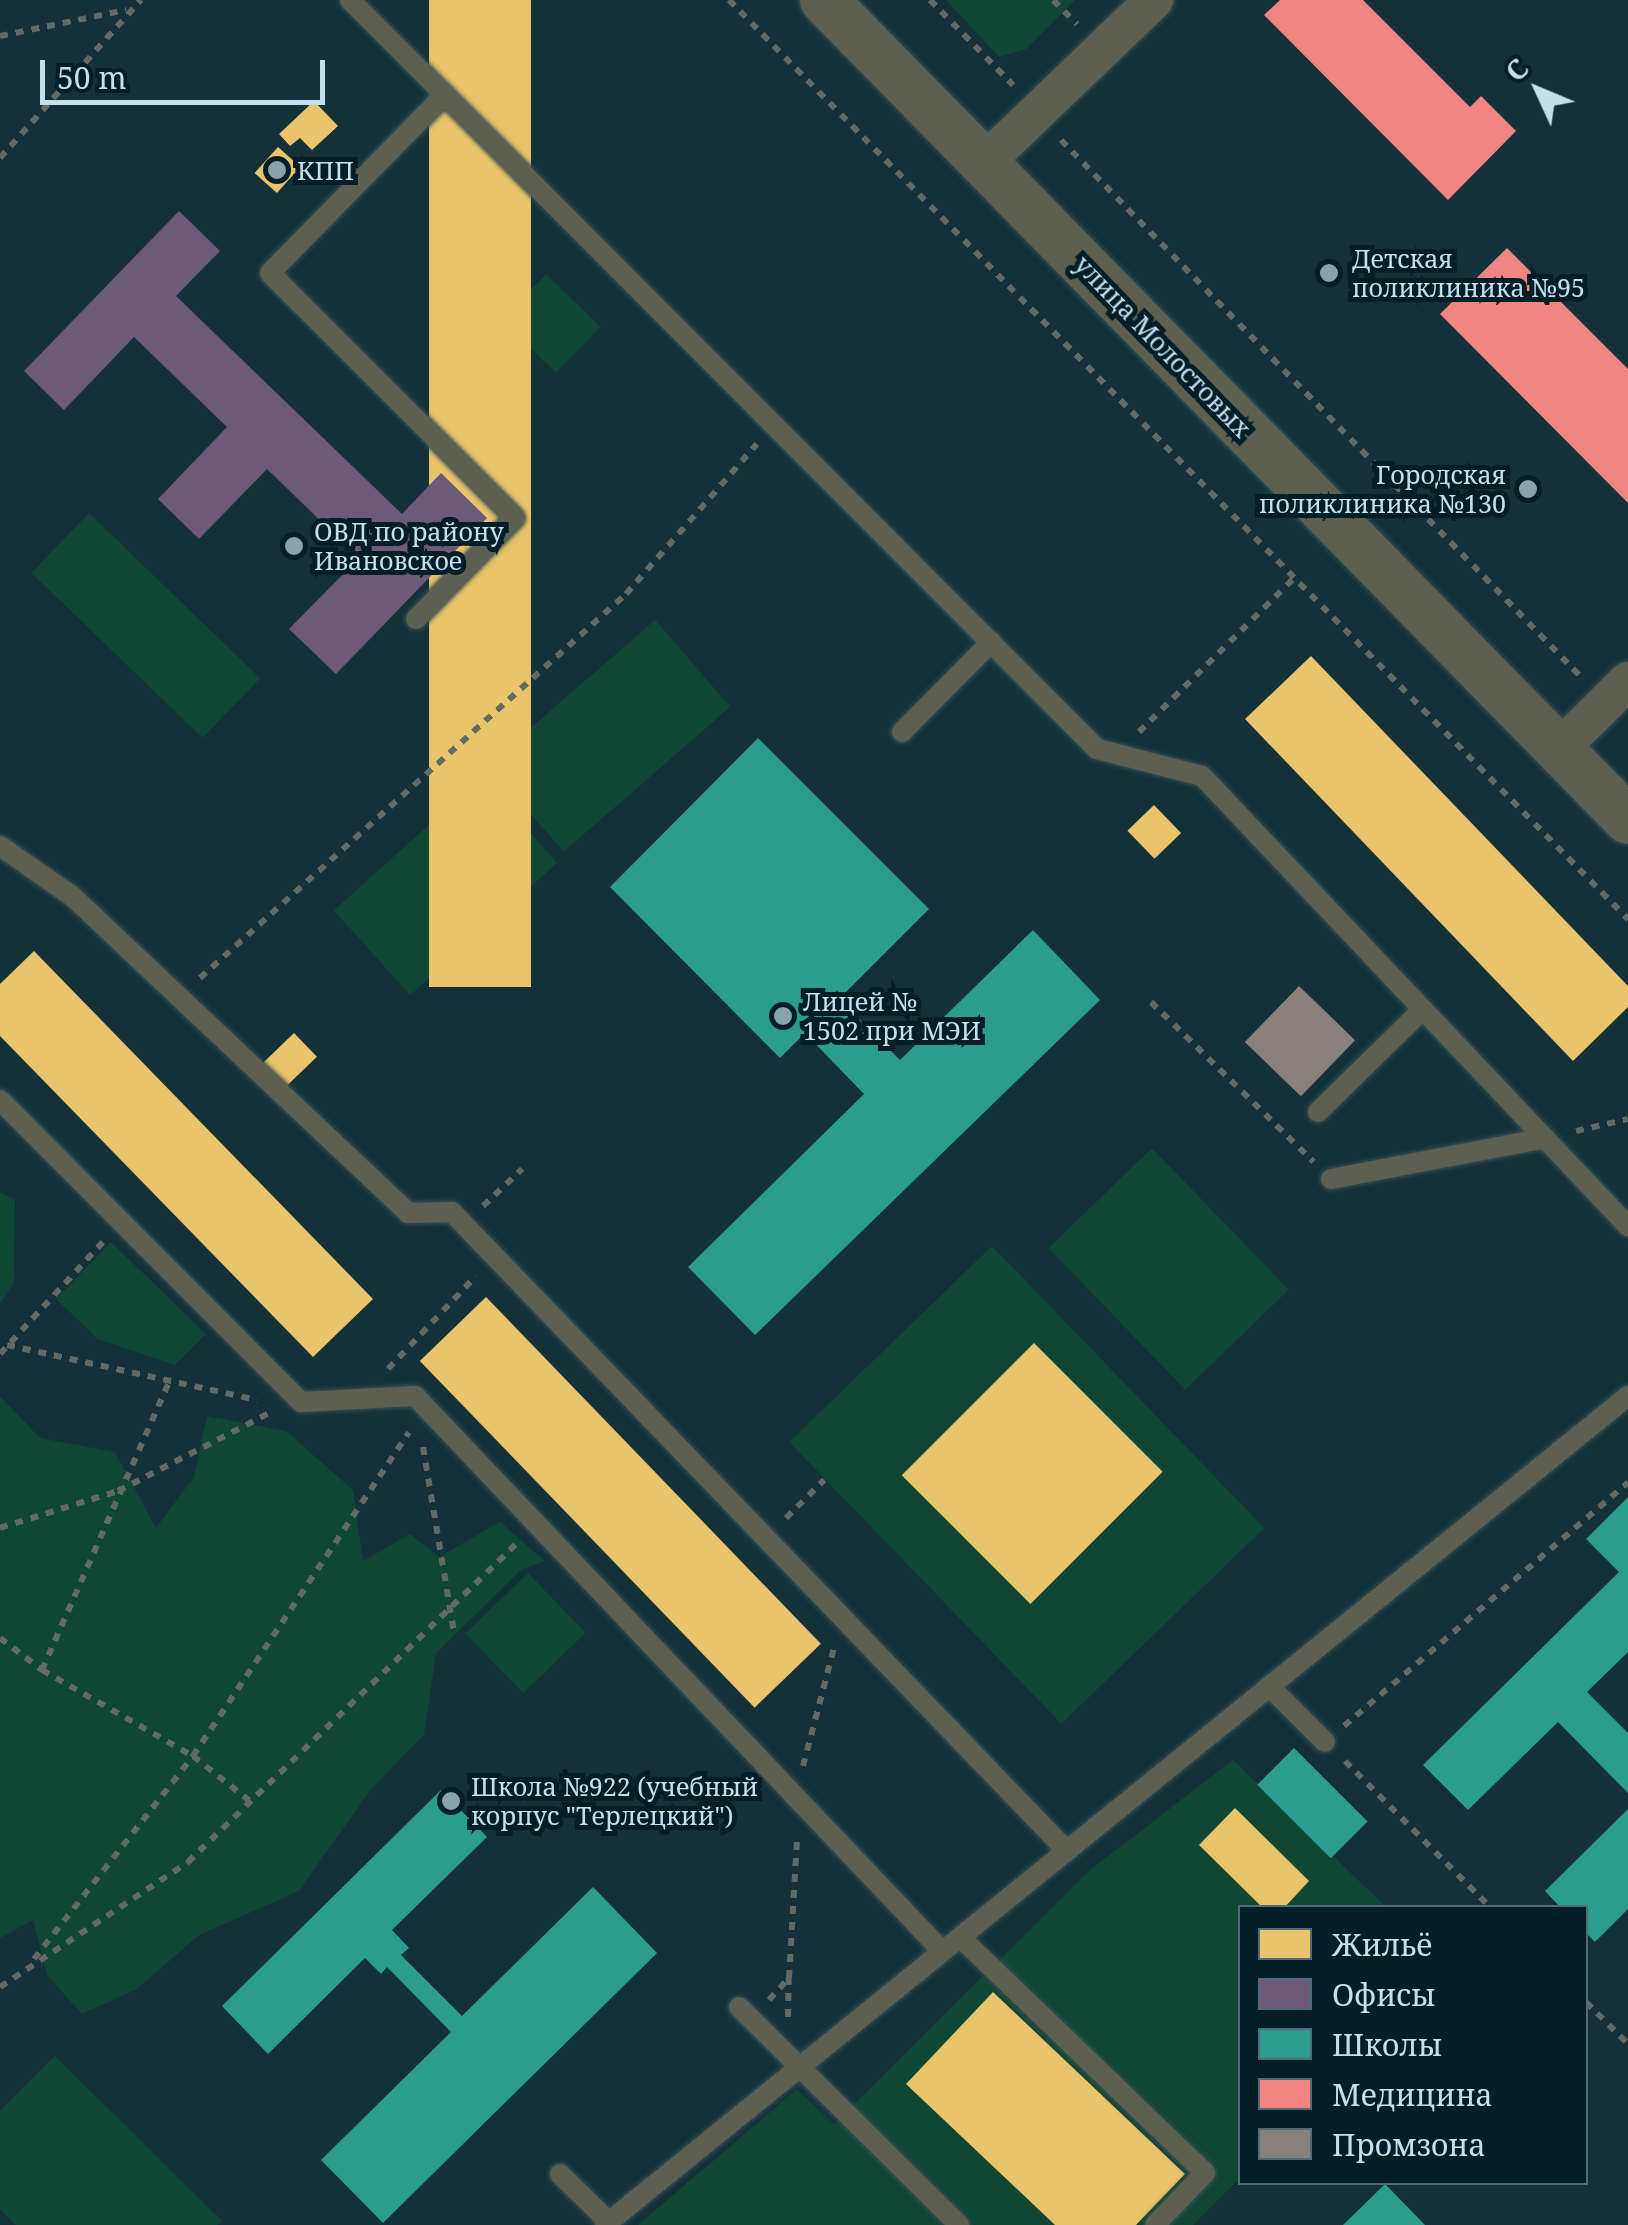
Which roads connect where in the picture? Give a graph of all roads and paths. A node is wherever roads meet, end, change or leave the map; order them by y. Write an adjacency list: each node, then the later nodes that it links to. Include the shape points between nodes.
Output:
1 (140, 0): 7 (path)
2 (350, 0): 10 (lane)
3 (729, 0): 15 (path)
4 (826, 0): 13 (street, улица Молостовых)
5 (930, 0): 9 (path)
6 (1154, 0): 13 (street)
7 (128, 10): 8 (path); 12 (path)
8 (0, 36)
9 (1013, 85)
10 (445, 94): 14 (lane); 16 (lane, via 270,273 515,518)
11 (1054, 132): 18 (path)
12 (0, 158)
13 (984, 163): 21 (street, улица Молостовых)
14 (774, 424): 17 (lane); 26 (path, via 626,594)
15 (1294, 578): 22 (path); 25 (path)
16 (416, 620)
17 (991, 642): 20 (lane); 22 (lane, via 1097,750)
18 (1582, 678)
19 (1628, 681): 21 (street)
20 (902, 732)
21 (1558, 749): 23 (street, улица Молостовых)
22 (1116, 754): 28 (lane, via 1202,776)
23 (1628, 820)
24 (0, 846): 26 (lane, via 72,896)
25 (1628, 919)
26 (180, 997): 36 (lane, via 408,1212 452,1212)
27 (1151, 1002): 34 (path)
28 (1422, 1009): 30 (lane); 32 (lane)
29 (0, 1100): 35 (lane)
30 (1318, 1112)
31 (1628, 1118): 32 (path)
32 (1545, 1138): 34 (lane); 37 (lane)
33 (522, 1169): 36 (path)
34 (1332, 1179)
35 (122, 1222): 39 (path); 43 (lane, via 301,1402)
36 (464, 1225): 38 (lane)
37 (1628, 1226)
38 (495, 1256): 43 (path); 49 (lane)
39 (6, 1344): 40 (path); 41 (path)
40 (0, 1354)
41 (170, 1382): 46 (path); 46 (path, via 283,1406)
42 (1628, 1396): 55 (lane)
43 (360, 1399): 47 (lane, via 415,1396)
44 (824, 1480): 49 (path)
45 (1628, 1483): 56 (path)
46 (118, 1491): 48 (path); 54 (path)
47 (536, 1524): 50 (path); 58 (lane)
48 (0, 1528)
49 (766, 1537): 51 (lane)
50 (450, 1608): 52 (path); 57 (path, via 418,1418); 59 (path)
51 (842, 1616): 58 (path); 61 (lane)
52 (454, 1633)
53 (0, 1638): 54 (path)
54 (42, 1670): 57 (path)
55 (1269, 1686): 56 (lane); 61 (lane)
56 (1325, 1742): 62 (path)
57 (193, 1756): 59 (path); 65 (path)
58 (796, 1797): 60 (lane)
59 (250, 1802): 65 (path, via 188,1862)
60 (815, 1816): 64 (lane); 68 (path, via 797,1836 789,1978)
61 (1067, 1851): 63 (lane)
62 (1488, 1905)
63 (960, 1937): 64 (lane); 74 (lane, via 1205,2173)
64 (942, 1951): 70 (lane)
65 (31, 1962): 66 (path)
66 (0, 1987)
67 (1588, 2004): 69 (path)
68 (745, 2013): 70 (lane)
69 (1628, 2044)
70 (799, 2067): 72 (lane); 73 (lane)
71 (560, 2174): 72 (lane)
72 (607, 2224)
73 (959, 2225)
74 (1155, 2225)

